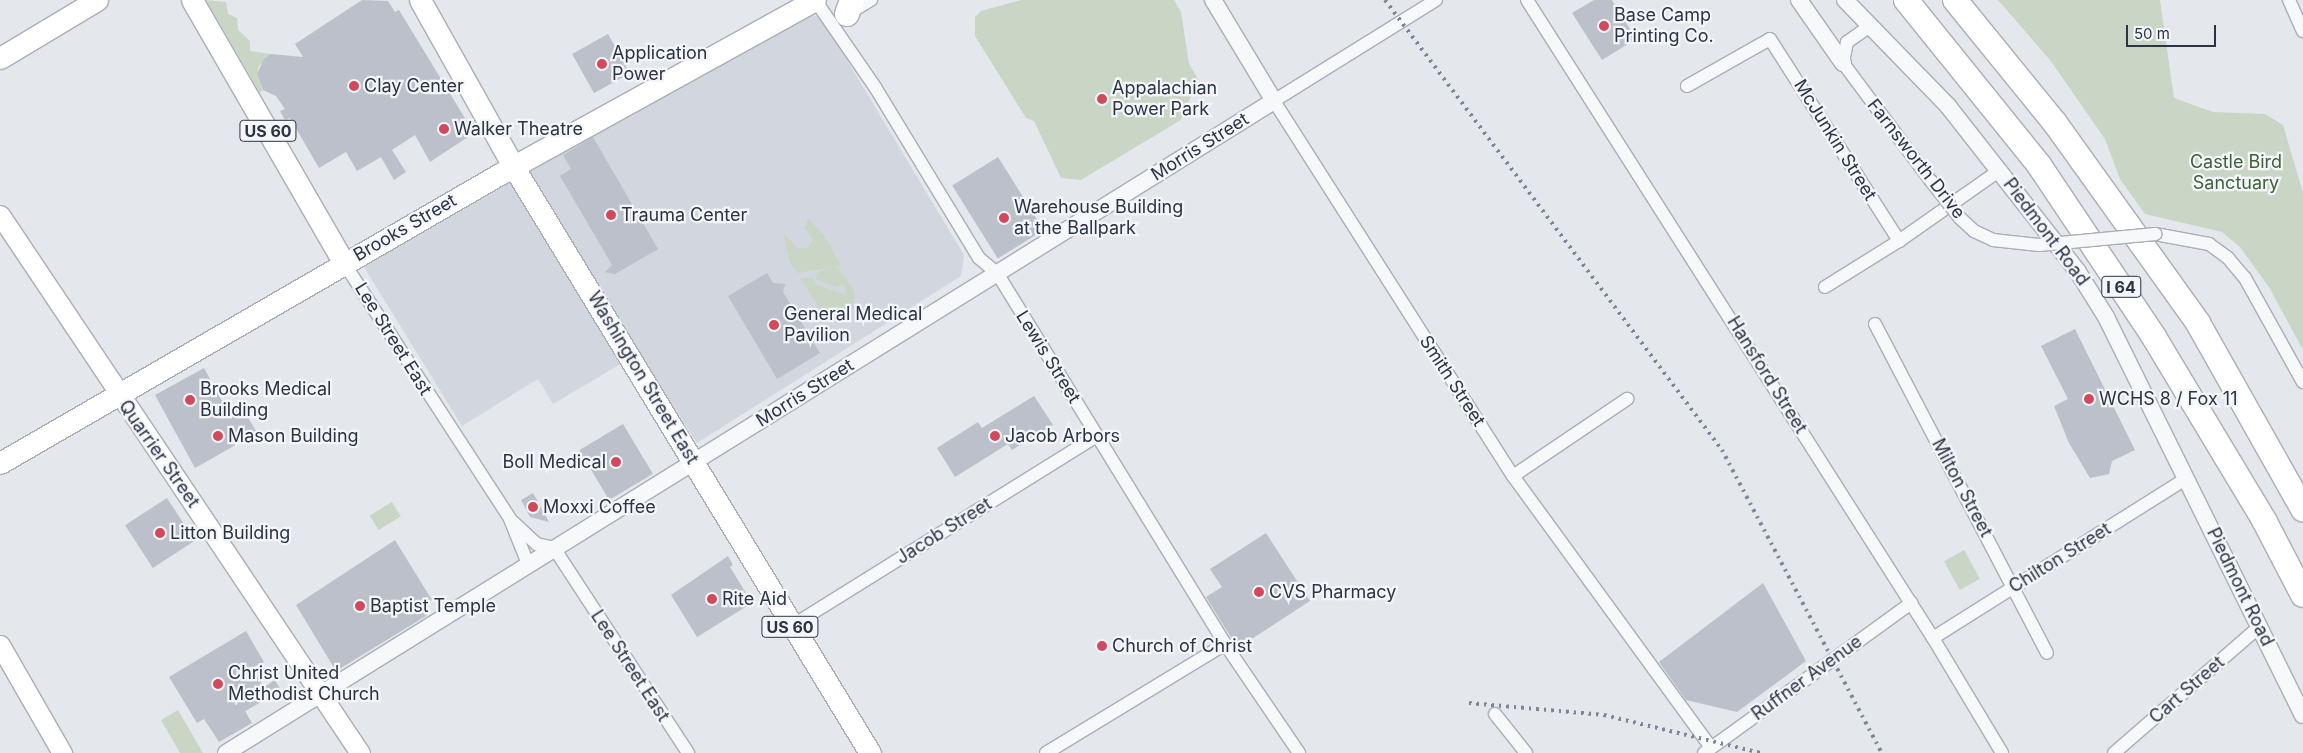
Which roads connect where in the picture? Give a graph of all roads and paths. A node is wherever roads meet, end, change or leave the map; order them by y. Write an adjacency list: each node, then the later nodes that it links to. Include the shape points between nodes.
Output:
1 (97, 0): 18 (main road)
2 (192, 0): 26 (main road, Lee Street East / US 60)
3 (420, 0): 22 (main road, Washington Street East / US 60)
4 (815, 0): 17 (street, Lewis Street); 22 (main road, Brooks Street)
5 (871, 0): 14 (street)
6 (1213, 0): 21 (street, Smith Street)
7 (1436, 0): 21 (street, Morris Street)
8 (1528, 0): 44 (street, Hansford Street)
9 (1799, 0): 19 (street)
10 (1845, 0): 15 (street, Piedmont Road)
11 (1906, 0): 43 (highway, I 64, via 2040,164 2159,346 2265,522)
12 (1955, 0): 38 (highway, I 64, via 2054,123 2198,323)
13 (2289, 0): 16 (street)
14 (849, 7): 17 (street)
15 (1870, 26): 19 (street, via 1847,42); 23 (street, Piedmont Road, via 1948,106)
16 (2303, 31)
17 (844, 40): 27 (street, Lewis Street, via 979,258)
18 (0, 58)
19 (1843, 63): 30 (street, Farnsworth Drive, bridge, via 1960,218 1993,240 2039,245 2155,234 2209,244 2228,258 2245,278)
20 (1688, 86): 25 (street, McJunkin Street, via 1770,39)
21 (1274, 101): 27 (street, Morris Street); 36 (street, Smith Street)
22 (513, 166): 26 (main road, Brooks Street); 34 (main road, Washington Street East / US 60)
23 (2000, 170): 25 (street); 37 (street, Piedmont Road, via 2054,237 2106,317)
24 (0, 214): 31 (main road, Quarrier Street)
25 (1899, 241): 28 (street)
26 (344, 263): 31 (main road, Brooks Street); 39 (street, Lee Street East)
27 (997, 273): 33 (street, Lewis Street); 34 (street, Morris Street)
28 (1825, 287)
29 (1875, 324): 42 (street, Milton Street)
30 (2303, 382)
31 (118, 394): 35 (main road, Brooks Street); 51 (main road, Quarrier Street)
32 (1627, 399): 36 (street)
33 (1098, 436): 45 (street, Jacob Street); 48 (street, Lewis Street)
34 (694, 461): 40 (street, Morris Street); 45 (main road, Washington Street East / US 60)
35 (0, 463)
36 (1512, 476): 54 (street, Smith Street)
37 (2187, 478): 42 (street, Chilton Street); 46 (street, Piedmont Road)
38 (2303, 509)
39 (510, 519): 40 (street, Lee Street East, via 537,544); 41 (street, Lee Street East)
40 (554, 548): 41 (street, Morris Street); 58 (street, Lee Street East)
41 (528, 564): 51 (street, Morris Street)
42 (2014, 587): 47 (street, Chilton Street); 50 (street, Milton Street)
43 (2303, 596)
44 (1911, 603): 47 (street, Hansford Street); 54 (street, Ruffner Avenue)
45 (790, 627): 59 (main road, Washington Street East / US 60)
46 (2259, 627): 53 (street, Piedmont Road); 64 (street, Cart Street)
47 (1933, 638): 63 (street, Hansford Street)
48 (1225, 644): 60 (street); 61 (street, Lewis Street)
49 (0, 645): 55 (main road)
50 (2047, 653)
51 (323, 692): 56 (street, Morris Street); 57 (main road, Quarrier Street)
52 (1495, 714): 62 (street)
53 (2303, 715)
54 (1708, 750)
55 (62, 753)
56 (226, 753)
57 (360, 753)
58 (688, 753)
59 (870, 753)
60 (1046, 753)
61 (1299, 753)
62 (1526, 753)
63 (2002, 753)
64 (2114, 753)

